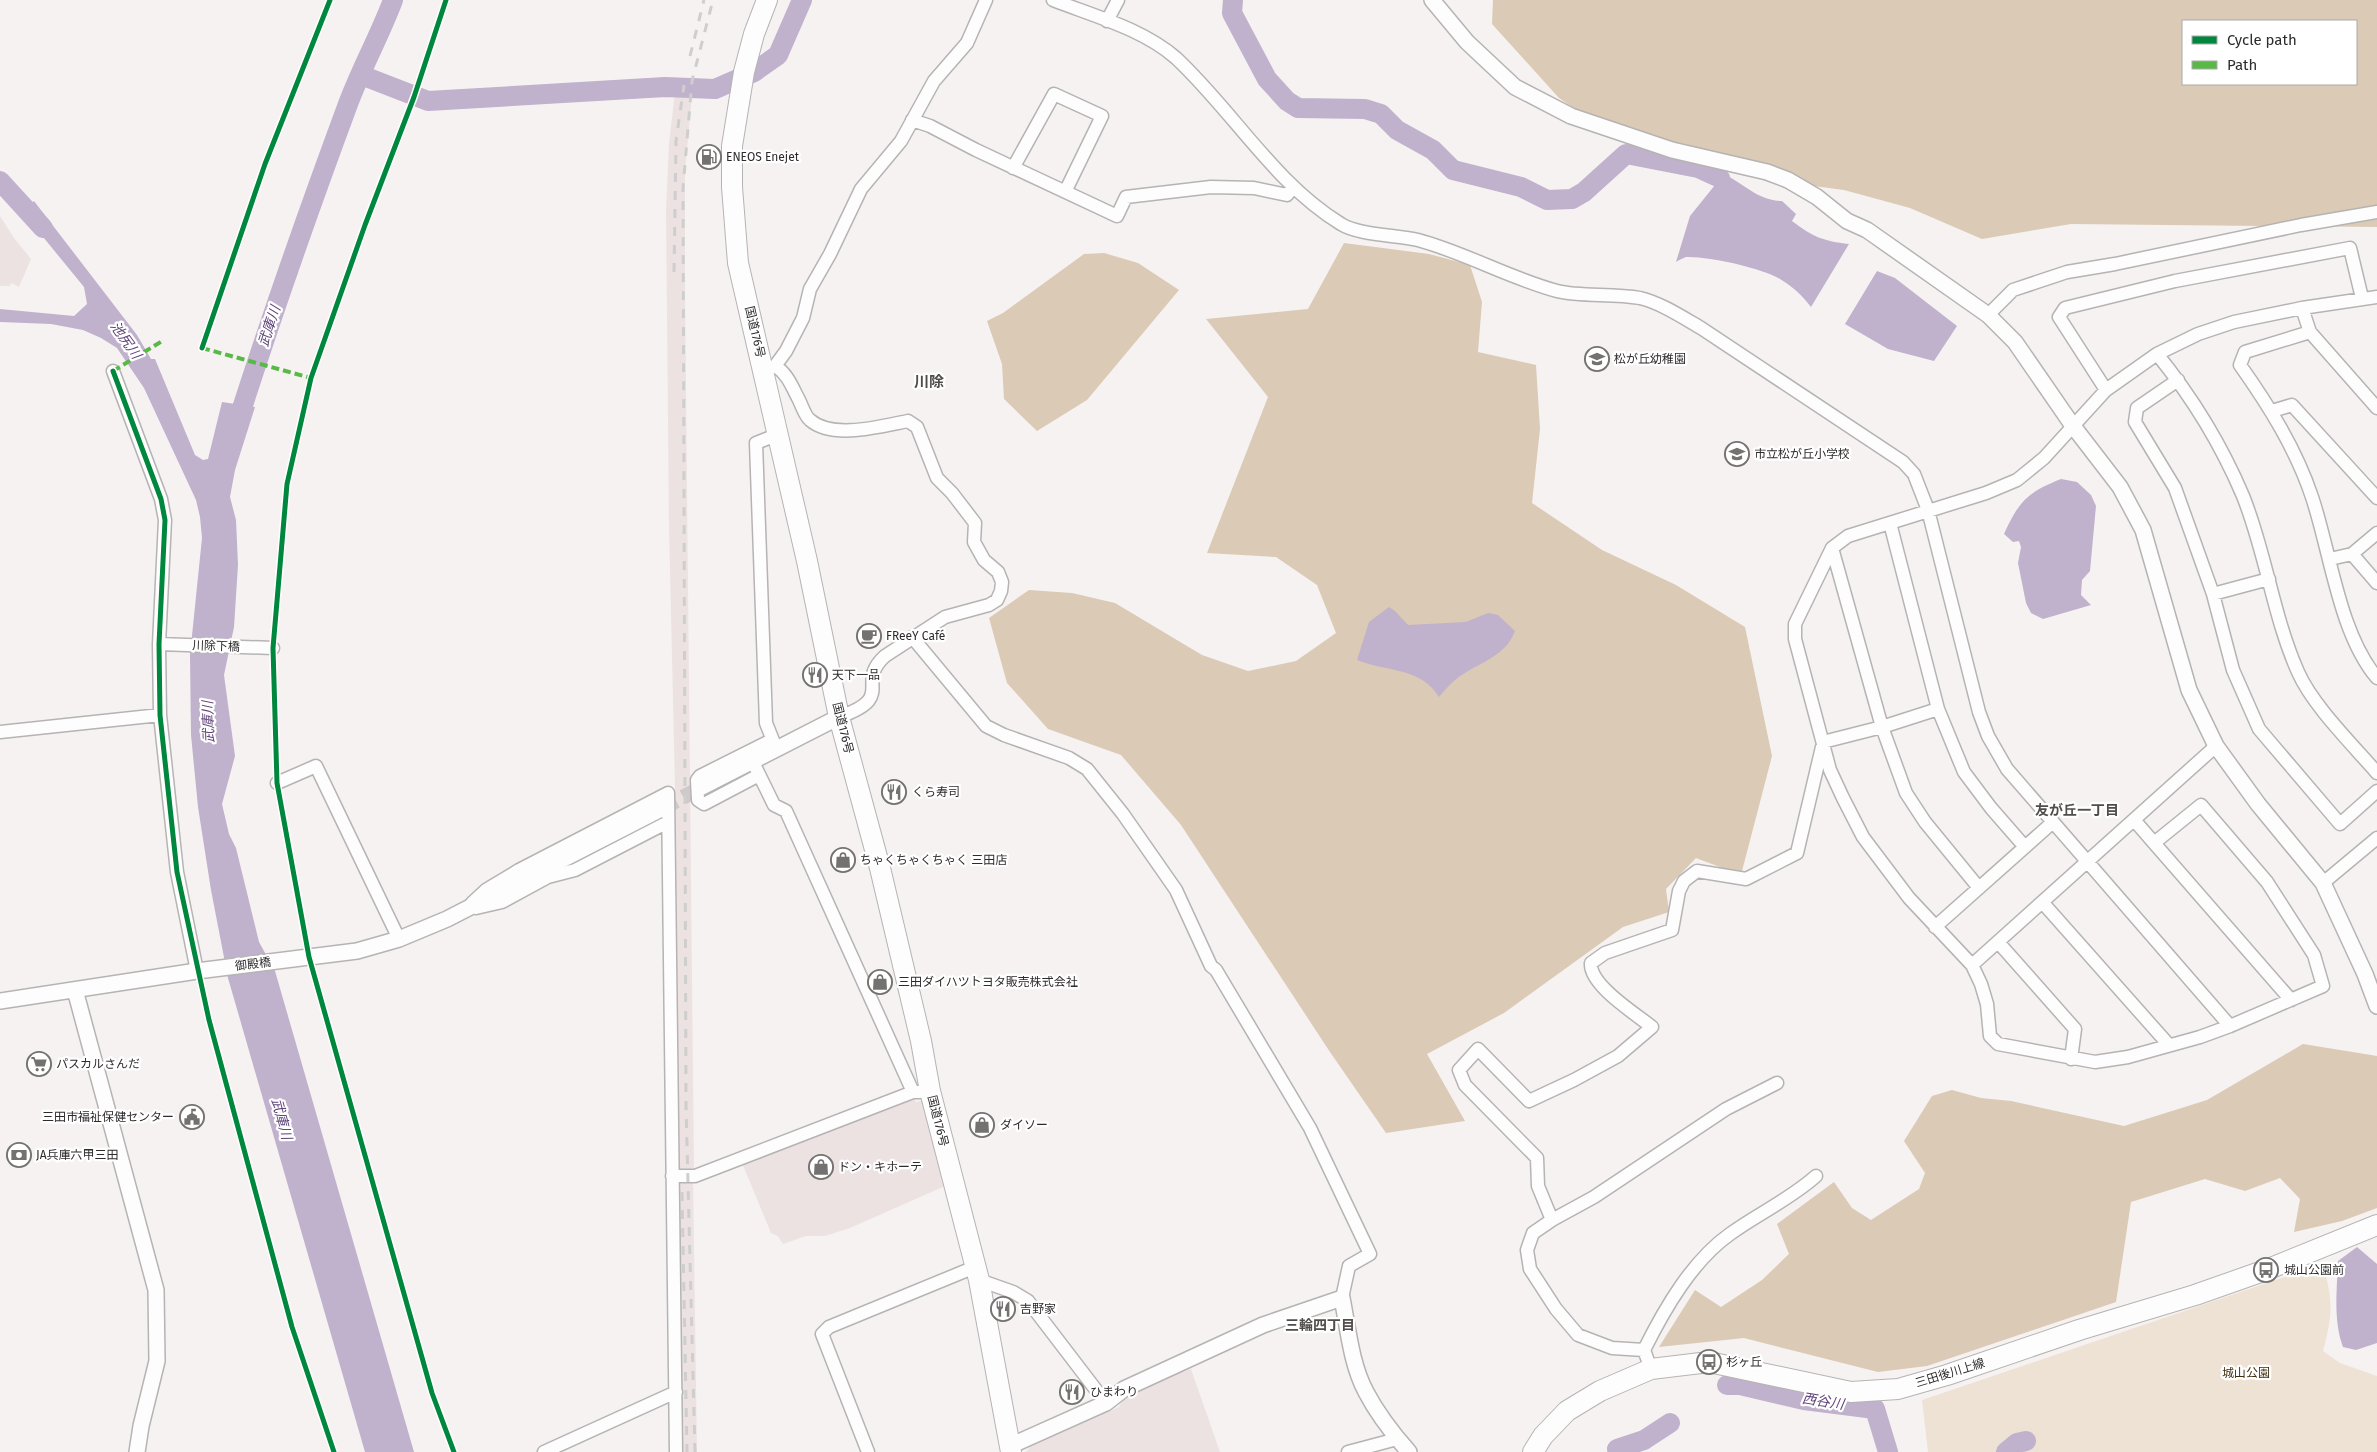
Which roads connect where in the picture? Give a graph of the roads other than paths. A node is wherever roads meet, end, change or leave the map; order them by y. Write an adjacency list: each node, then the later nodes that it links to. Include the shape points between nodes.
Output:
1 (767, 0): 17 (main road, 国道176号, via 754,34 743,79 732,146 738,263)
2 (986, 0): 7 (street, via 967,43 934,81)
3 (1053, 0): 6 (street)
4 (1118, 0): 6 (street)
5 (1432, 0): 14 (street, via 1467,42 1515,87 1571,116 1672,150 1788,180 1817,197 1847,221 1867,230)
6 (1107, 21): 9 (street, via 1152,41 1175,58 1217,100)
7 (912, 120): 8 (street); 17 (street, via 901,141 861,188 810,289 802,318 786,351)
8 (1013, 168): 10 (street); 10 (street, via 1054,94 1077,103 1102,116)
9 (1293, 187): 10 (street, via 1287,195 1254,188 1211,187 1126,197 1117,216); 26 (street, via 1342,226 1418,240 1508,276 1559,291 1641,298 1669,310 1903,462 1914,474)
10 (1066, 190)
11 (2377, 212): 14 (street, via 2067,272 2013,290)
12 (2371, 300): 13 (street); 20 (street, via 2350,248 2175,281 2065,308 2059,317)
13 (2302, 308): 15 (street); 16 (street, via 2234,322 2198,334)
14 (1988, 315): 23 (street, via 2015,342)
15 (2310, 332): 21 (street); 22 (street, via 2246,352 2240,364)
16 (2157, 354): 19 (street); 20 (street)
17 (769, 369): 24 (main road, 国道176号); 35 (street, via 786,375 809,420 821,427 867,429 908,421 917,427 937,478 975,523 974,542 1002,582 997,600 945,617)
18 (113, 371): 36 (street, via 155,483 165,520)
19 (2178, 380): 32 (street, via 2209,427 2243,496); 34 (street, via 2137,408 2135,422 2175,488)
20 (2106, 390): 23 (street)
21 (2377, 408)
22 (2272, 411): 25 (street, via 2292,405); 31 (street, via 2312,497)
23 (2073, 426): 26 (street, via 2044,458 2017,480); 46 (street, via 2120,487 2139,522 2167,607 2189,690)
24 (779, 434): 41 (main road, 国道176号); 45 (street, via 756,443 766,723)
25 (2377, 498)
26 (1928, 510): 27 (street); 55 (street, via 1979,712 1988,736 2007,769)
27 (1890, 523): 29 (street, via 1848,536); 39 (street)
28 (2377, 533): 30 (street)
29 (1832, 548): 42 (street); 44 (street, via 1795,624 1795,639)
30 (2352, 554): 31 (street); 33 (street)
31 (2330, 559): 38 (street, via 2352,638 2365,664)
32 (2269, 579): 34 (street); 49 (street, via 2282,631 2299,674 2321,708)
33 (2377, 583)
34 (2213, 594): 52 (street, via 2233,670 2259,729 2340,824)
35 (912, 637): 41 (street, via 877,663 872,674 873,696 869,703); 83 (street, via 986,726 1087,768 1176,890 1211,966 1310,1128 1370,1254 1349,1266)
36 (159, 644): 37 (street, 川除下橋); 40 (street)
37 (272, 648)
38 (2377, 678)
39 (1938, 708): 42 (street); 58 (street, via 1964,772)
40 (160, 715): 43 (street); 68 (street, via 177,872)
41 (839, 717): 45 (street); 77 (main road, 国道176号, via 906,975)
42 (1882, 727): 44 (street); 61 (street, via 1906,793 1924,822)
43 (0, 732)
44 (1823, 742): 64 (street, via 1830,770 1863,837); 80 (street, via 1797,853 1746,879 1697,871 1684,881 1679,891 1672,930 1605,953 1591,964 1590,970 1595,979 1652,1027 1618,1056 1529,1101 1478,1050 1459,1070 1465,1085 1536,1158 1538,1186)
45 (774, 744): 47 (street); 48 (street, via 700,776 697,780 698,800 704,804)
46 (2216, 746): 54 (street); 60 (street, via 2258,804)
47 (752, 760): 48 (street); 51 (street)
48 (759, 774): 77 (street, via 774,804 786,811 790,818)
49 (2377, 774)
50 (277, 784): 65 (street, via 316,766)
51 (702, 787)
52 (2377, 791)
53 (666, 815): 63 (street, 御殿橋); 63 (street, via 668,793 518,870 486,890); 78 (street)
54 (2135, 821): 57 (street); 59 (street)
55 (2053, 822): 58 (street); 59 (street)
56 (2377, 838): 60 (street)
57 (2154, 843): 70 (street); 70 (street, via 2201,805 2222,829 2267,882 2314,955 2323,986)
58 (2025, 847): 61 (street)
59 (2088, 862): 62 (street); 73 (street)
60 (2323, 883): 72 (street)
61 (1979, 888): 64 (street)
62 (2043, 903): 66 (street); 74 (street)
63 (464, 911): 65 (street, 御殿橋)
64 (1935, 927): 67 (street)
65 (399, 939): 68 (street, 御殿橋, via 357,951)
66 (1998, 942): 67 (street); 75 (street, via 2075,1029)
67 (1972, 965): 75 (street, via 1987,1004 1988,1030 1992,1040)
68 (197, 971): 69 (street, 御殿橋)
69 (75, 990): 71 (street, 御殿橋); 91 (street, via 156,1290 157,1361)
70 (2291, 1000): 73 (street)
71 (0, 1001)
72 (2377, 1006)
73 (2230, 1026): 74 (street)
74 (2168, 1044): 75 (street, via 2128,1057 2095,1062)
75 (2071, 1059)
76 (1777, 1083): 80 (street, via 1726,1110 1594,1197)
77 (921, 1092): 78 (street, via 695,1176); 82 (main road, 国道176号)
78 (672, 1176): 86 (street)
79 (1816, 1176): 84 (street, via 1796,1193 1730,1234 1703,1260 1660,1317)
80 (1552, 1220): 84 (street, via 1533,1233 1527,1250 1530,1269 1542,1289 1578,1335 1612,1348)
81 (2377, 1225): 85 (main road, 三田後川上線, via 2195,1295 1898,1389 1851,1392 1709,1362)
82 (977, 1273): 87 (street, via 1028,1301); 89 (main road, 国道176号); 94 (street, via 829,1327 822,1334)
83 (1342, 1298): 87 (street, via 1263,1325 1124,1389); 88 (street, via 1358,1373 1366,1392)
84 (1644, 1350): 85 (street)
85 (1651, 1369): 97 (main road, 三田後川上線, via 1600,1391 1568,1412 1543,1436)
86 (676, 1392): 92 (street); 93 (street)
87 (1106, 1403): 89 (street)
88 (1397, 1439): 90 (street); 96 (street)
89 (1006, 1450)
90 (1362, 1450): 95 (street)
91 (136, 1452)
92 (544, 1452)
93 (676, 1452)
94 (868, 1452)
95 (1348, 1452)
96 (1409, 1452)
97 (1533, 1452)

